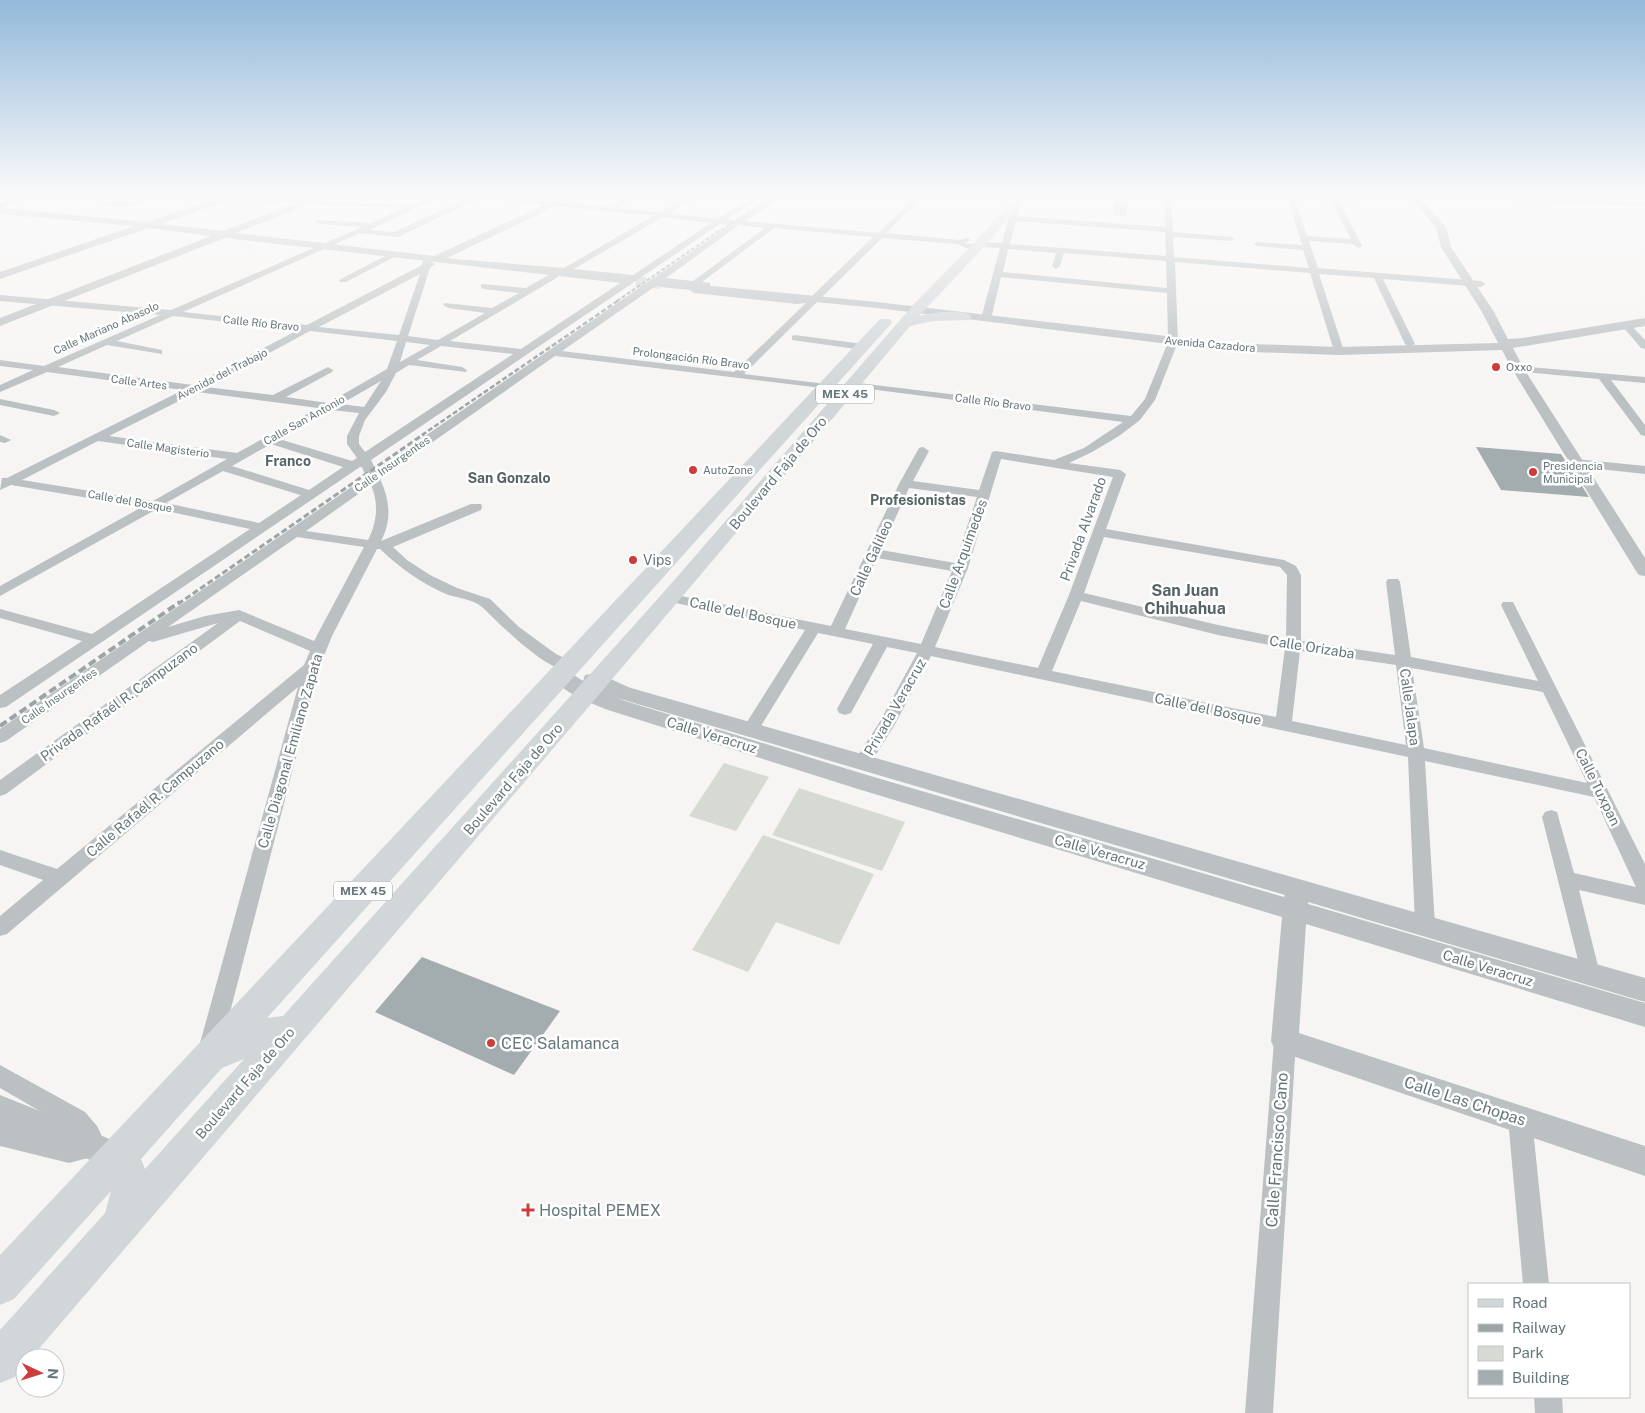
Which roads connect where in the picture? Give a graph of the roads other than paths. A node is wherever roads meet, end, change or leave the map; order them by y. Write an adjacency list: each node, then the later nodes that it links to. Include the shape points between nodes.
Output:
1 (45, 260): 23 (street)
2 (157, 260): 36 (street)
3 (294, 260): 40 (street, Calle Mariano Abasolo)
4 (384, 260): 25 (street)
5 (426, 260): 17 (street)
6 (583, 260): 21 (street, Calle San Antonio)
7 (654, 260): 26 (street, Calle Insurgentes)
8 (687, 260): 28 (street, Calle Insurgentes)
9 (726, 260): 29 (street)
10 (854, 260): 35 (street)
11 (963, 260): 39 (main road, Boulevard Faja de Oro / MEX 45)
12 (1002, 260): 22 (street)
13 (1058, 260): 19 (street)
14 (1170, 260): 20 (street); 33 (street)
15 (1310, 260): 20 (street)
16 (1456, 260): 30 (street)
17 (433, 261): 18 (street); 46 (street, Avenida del Trabajo); 47 (street, Avenida del Trabajo); 48 (street, Calle Diagonal Emiliano Zapata)
18 (465, 262): 21 (street); 26 (street)
19 (1056, 266)
20 (1314, 272): 24 (street); 58 (street)
21 (561, 273): 26 (street); 32 (street, Calle San Antonio)
22 (998, 274): 33 (street); 41 (street)
23 (0, 276)
24 (1377, 276): 30 (street); 53 (street)
25 (343, 280)
26 (626, 280): 60 (street, Calle Insurgentes)
27 (922, 282): 39 (main road, Boulevard Faja de Oro / MEX 45)
28 (656, 283): 29 (street); 35 (street, Avenida Cazadora); 61 (street, Calle Insurgentes)
29 (694, 284): 35 (street)
30 (1476, 284): 55 (street)
31 (484, 286): 32 (street)
32 (530, 290): 38 (street, Calle San Antonio)
33 (1171, 291): 50 (street)
34 (0, 298): 36 (street, Calle Río Bravo)
35 (812, 299): 39 (street, Avenida Cazadora); 70 (street)
36 (50, 302): 40 (street, Calle Río Bravo); 43 (street)
37 (448, 305): 38 (street)
38 (494, 311): 52 (street, Calle San Antonio)
39 (908, 311): 41 (street, Avenida Cazadora); 42 (main road, via 933,317); 57 (main road, Boulevard Faja de Oro / MEX 45); 73 (main road, Boulevard Faja de Oro / MEX 45)
40 (170, 313): 46 (street, Calle Río Bravo); 51 (street, Calle Mariano Abasolo)
41 (987, 315): 50 (street, Avenida Cazadora)
42 (964, 317): 50 (street, Avenida Cazadora)
43 (0, 322)
44 (1645, 322): 45 (street, Avenida Cazadora)
45 (1626, 325): 55 (street, Avenida Cazadora); 56 (street)
46 (299, 327): 47 (street, Calle Río Bravo); 74 (street, Avenida del Trabajo)
47 (310, 328): 48 (street, Calle Río Bravo); 77 (street, Avenida del Trabajo)
48 (402, 338): 52 (street, Calle Río Bravo); 69 (street, Calle Diagonal Emiliano Zapata)
49 (795, 338): 57 (street)
50 (1173, 340): 58 (street, Avenida Cazadora, via 1226,347); 83 (street, via 1150,400)
51 (105, 342): 59 (street); 65 (street, Calle Mariano Abasolo)
52 (441, 342): 60 (street, Calle Río Bravo); 62 (street, Calle San Antonio)
53 (1410, 344): 54 (street, Avenida Cazadora); 58 (street, Avenida Cazadora)
54 (1488, 344): 55 (street, Avenida Cazadora); 58 (street, Avenida Cazadora)
55 (1513, 344): 64 (street); 68 (street)
56 (1645, 346)
57 (863, 347): 75 (main road, Boulevard Faja de Oro / MEX 45)
58 (1338, 348)
59 (158, 352)
60 (522, 352): 91 (street, Calle Insurgentes)
61 (552, 353): 70 (street, Prolongación Río Bravo); 91 (street, Calle Insurgentes)
62 (407, 362): 67 (street); 69 (street, Calle San Antonio)
63 (0, 363): 65 (street, Calle Artes)
64 (1518, 369): 68 (street); 89 (street)
65 (44, 370): 74 (street, Calle Artes); 76 (street, Calle Mariano Abasolo)
66 (328, 370): 78 (street)
67 (462, 370)
68 (1531, 370): 71 (street); 89 (street)
69 (392, 371): 80 (street, Calle San Antonio); 81 (street, Calle Diagonal Emiliano Zapata)
70 (736, 376): 75 (street, Prolongación Río Bravo)
71 (1602, 376): 72 (street); 84 (street)
72 (1645, 380)
73 (854, 384): 83 (street, Calle Río Bravo); 98 (main road, Boulevard Faja de Oro / MEX 45)
74 (181, 387): 77 (street, Calle Artes); 94 (street, Avenida del Trabajo)
75 (826, 387): 98 (main road, Boulevard Faja de Oro / MEX 45)
76 (0, 389)
77 (194, 389): 78 (street, Calle Artes); 85 (street, Avenida del Trabajo)
78 (274, 399): 80 (street, Calle Artes)
79 (0, 402): 82 (street)
80 (329, 406): 81 (street, Calle Artes); 86 (street, Calle San Antonio)
81 (367, 411): 91 (street, Calle Diagonal Emiliano Zapata, via 353,436)
82 (54, 413)
83 (1133, 420): 90 (street, via 1088,450)
84 (1645, 433)
85 (98, 438): 88 (street, Calle Magisterio); 94 (street, Avenida del Trabajo)
86 (269, 440): 88 (street, Calle San Antonio); 91 (street)
87 (923, 452): 95 (street, Calle Galileo)
88 (239, 457): 92 (street, Calle San Antonio)
89 (1582, 463): 93 (street); 105 (street); 108 (street)
90 (1055, 464): 97 (street, Calle Arquímedes, via 996,455); 102 (street, Privada Alvarado, via 1120,474)
91 (362, 466): 101 (street, Calle Insurgentes); 103 (street, Calle Insurgentes); 104 (street, Calle Diagonal Emiliano Zapata, via 380,492 383,511)
92 (221, 467): 96 (street); 99 (street, Calle San Antonio)
93 (1645, 470)
94 (2, 481): 99 (street, Calle del Bosque)
95 (905, 484): 97 (street); 106 (street, Calle Galileo)
96 (304, 492)
97 (985, 494): 107 (street, Calle Arquímedes)
98 (739, 500): 112 (main road, Boulevard Faja de Oro / MEX 45); 129 (main road, Boulevard Faja de Oro / MEX 45)
99 (156, 505): 101 (street, Calle del Bosque); 110 (street, Calle San Antonio)
100 (476, 507): 104 (street)
101 (260, 527): 120 (street, Calle Insurgentes)
102 (1099, 532): 111 (street, Privada Alvarado); 123 (street, via 1284,564 1294,574)
103 (293, 533): 104 (street); 116 (street, Calle Insurgentes)
104 (379, 545): 124 (street, Calle Diagonal Emiliano Zapata); 129 (street, via 425,578 485,602 514,630)
105 (1645, 549)
106 (873, 553): 107 (street); 119 (street, Calle Galileo)
107 (961, 568): 125 (street, Calle Arquímedes)
108 (1645, 571)
109 (1393, 582): 126 (street, Calle Jalapa)
110 (0, 592)
111 (1076, 595): 123 (street, Calle Orizaba, via 1190,624); 128 (street)
112 (671, 598): 118 (street, Calle del Bosque); 129 (main road, Boulevard Faja de Oro / MEX 45)
113 (1508, 605): 130 (street, Calle Tuxpan)
114 (0, 613): 120 (street)
115 (239, 615): 117 (street, Privada Rafaél R. Campuzano); 124 (street); 138 (street, Privada Rafaél R. Campuzano)
116 (172, 618): 117 (street, Privada Rafaél R. Campuzano); 122 (street, Calle Insurgentes)
117 (187, 626): 122 (street, Privada Rafaél R. Campuzano)
118 (814, 628): 119 (street, Calle del Bosque); 134 (street, Calle del Bosque)
119 (836, 632): 121 (street, Calle del Bosque)
120 (95, 640): 131 (street, Calle Insurgentes)
121 (882, 642): 125 (street, Calle del Bosque); 132 (street)
122 (136, 643): 135 (street, Calle Insurgentes)
123 (1294, 645): 126 (street, Calle Orizaba); 133 (street)
124 (318, 648): 127 (street, Calle Diagonal Emiliano Zapata)
125 (926, 651): 128 (street, Calle del Bosque); 137 (street, Privada Veracruz, via 900,704)
126 (1404, 661): 130 (street, Calle Orizaba); 136 (street, Calle Jalapa)
127 (311, 668): 142 (street, Calle Rafaél R. Campuzano); 154 (street, Calle Diagonal Emiliano Zapata)
128 (1043, 674): 133 (street, Calle del Bosque)
129 (573, 675): 134 (street, Calle Veracruz); 146 (street, Calle Veracruz, via 616,705 866,783); 152 (main road, Boulevard Faja de Oro / MEX 45); 154 (main road, Boulevard Faja de Oro / MEX 45)
130 (1549, 688): 139 (street, Calle Tuxpan)
131 (0, 703)
132 (845, 709)
133 (1283, 724): 136 (street, Calle del Bosque)
134 (750, 730): 137 (street, Calle Veracruz)
135 (0, 737)
136 (1416, 753): 139 (street, Calle del Bosque); 147 (street, Calle Jalapa)
137 (862, 763): 146 (street, Calle Veracruz)
138 (0, 789)
139 (1601, 792): 144 (street, Calle Tuxpan)
140 (1552, 818): 143 (street)
141 (0, 857): 142 (street)
142 (59, 878): 148 (street, Calle Rafaél R. Campuzano)
143 (1567, 879): 145 (street); 149 (street)
144 (1645, 886)
145 (1645, 898)
146 (1295, 899): 147 (street, Calle Veracruz); 151 (street, Calle Veracruz); 153 (street, Calle Francisco Cano)
147 (1426, 926): 149 (street, Calle Veracruz)
148 (0, 928)
149 (1590, 974): 150 (street, Calle Veracruz)
150 (1645, 990)
151 (1645, 1015)
152 (293, 1030): 154 (main road, via 264,1034); 161 (main road, Boulevard Faja de Oro / MEX 45)
153 (1285, 1041): 157 (street, Calle Las Chopas); 166 (street, Calle Francisco Cano)
154 (206, 1061): 159 (main road, Boulevard Faja de Oro / MEX 45)
155 (0, 1076): 159 (street, via 77,1120)
156 (0, 1109): 159 (street)
157 (1520, 1119): 160 (street, Calle Las Chopas); 162 (street)
158 (0, 1134): 159 (street, via 68,1150)
159 (104, 1152): 161 (main road, via 125,1164 129,1173 130,1198); 163 (main road, Boulevard Faja de Oro / MEX 45)
160 (1645, 1161)
161 (119, 1226): 164 (main road, Boulevard Faja de Oro / MEX 45)
162 (1536, 1283)
163 (0, 1284)
164 (0, 1362)
165 (1548, 1398): 167 (street)
166 (1259, 1413)
167 (1550, 1413)

